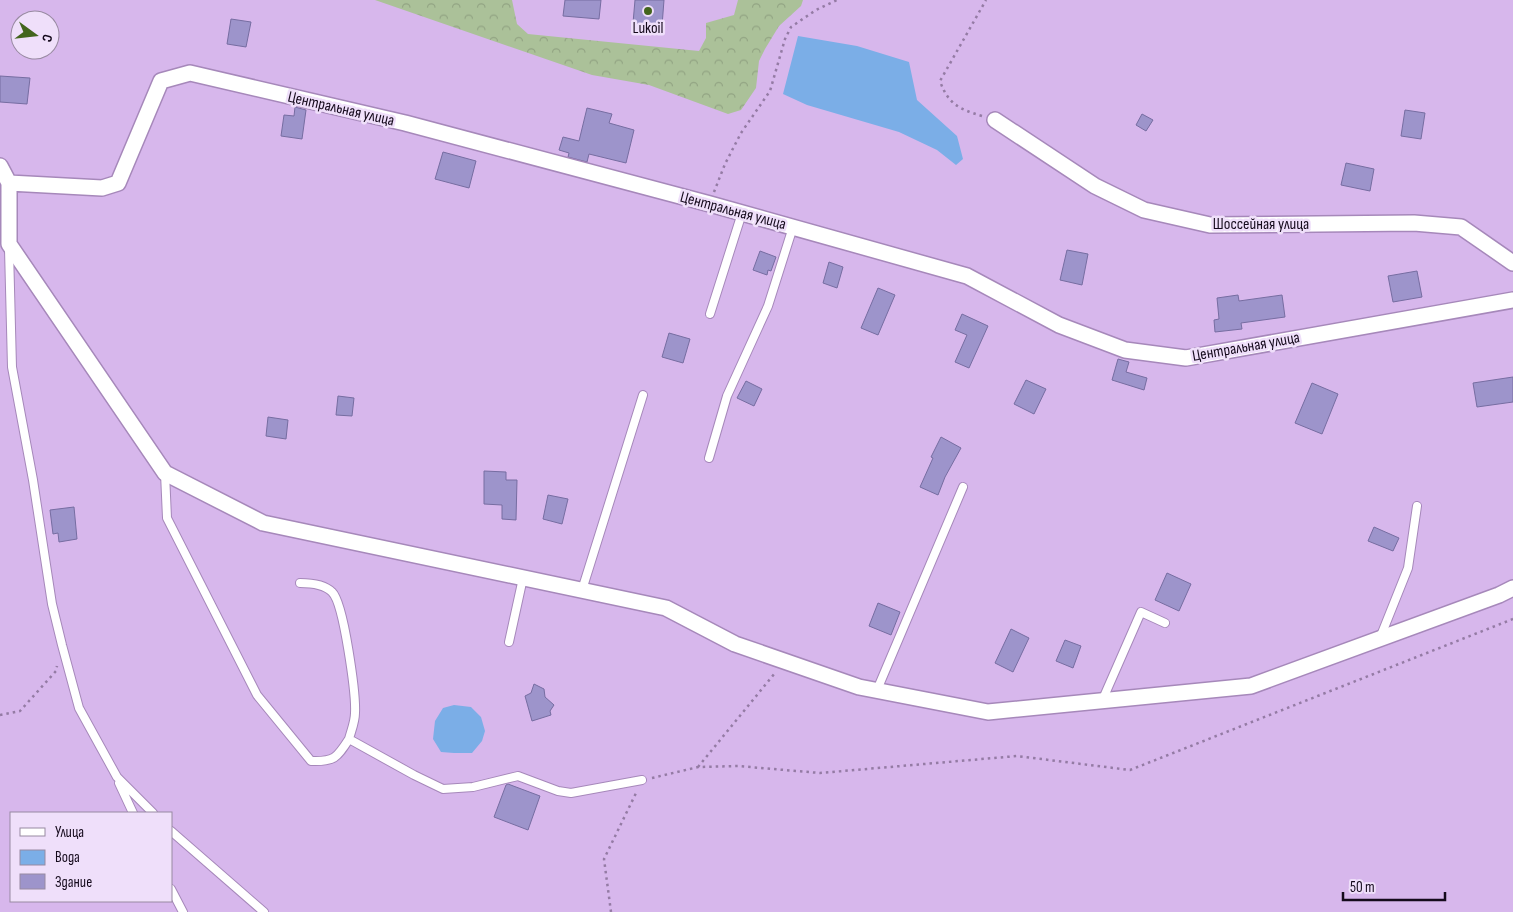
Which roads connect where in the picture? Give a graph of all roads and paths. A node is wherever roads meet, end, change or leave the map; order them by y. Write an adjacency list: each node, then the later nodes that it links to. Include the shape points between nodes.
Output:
1 (837, 0): 6 (path, via 791,27 770,91 741,133)
2 (986, 0): 3 (path, via 940,80 951,102)
3 (995, 120): 10 (street, Шоссейная улица, via 1095,186 1144,210 1210,225 1414,223 1461,227)
4 (0, 166): 5 (street)
5 (9, 183): 6 (street, Центральная улица, via 102,188 118,183 161,81 190,73 405,123); 9 (street)
6 (710, 204): 7 (street, Центральная улица)
7 (742, 213): 8 (street, Центральная улица); 12 (lane)
8 (793, 227): 11 (street, Центральная улица, via 967,276 1059,325 1125,350 1186,358); 14 (lane, via 768,306 727,396)
9 (9, 244): 15 (street); 26 (lane, via 12,367 52,604)
10 (1513, 263)
11 (1513, 300)
12 (710, 314)
13 (643, 395): 21 (lane)
14 (709, 458)
15 (165, 473): 18 (street, via 263,523); 31 (lane, via 167,518 257,695 311,761 325,762 338,756)
16 (963, 487): 28 (lane)
17 (1417, 506): 24 (lane, via 1408,568)
18 (523, 578): 21 (street); 25 (lane)
19 (300, 583): 31 (lane, via 312,583 333,592 340,607 355,690 355,714)
20 (1513, 588): 24 (street)
21 (582, 590): 27 (street, via 666,608 735,644)
22 (1513, 619): 32 (path, via 1130,770 1017,756 820,773)
23 (1165, 623): 29 (lane, via 1141,612)
24 (1379, 639): 29 (street, via 1251,686)
25 (509, 642)
26 (62, 645): 30 (path, via 56,671 20,711); 33 (lane, via 79,708)
27 (784, 661): 28 (street); 32 (path)
28 (877, 690): 29 (street, via 988,712)
29 (1102, 701)
30 (0, 715)
31 (349, 739): 34 (lane, via 443,789 473,787 518,776 571,793)
32 (698, 766): 34 (path)
33 (117, 777): 35 (lane); 36 (lane)
34 (642, 780): 41 (path, via 604,858)
35 (133, 812)
36 (152, 812)
37 (172, 832): 40 (lane)
38 (172, 890): 39 (lane)
39 (183, 912)
40 (264, 912)
41 (611, 912)

